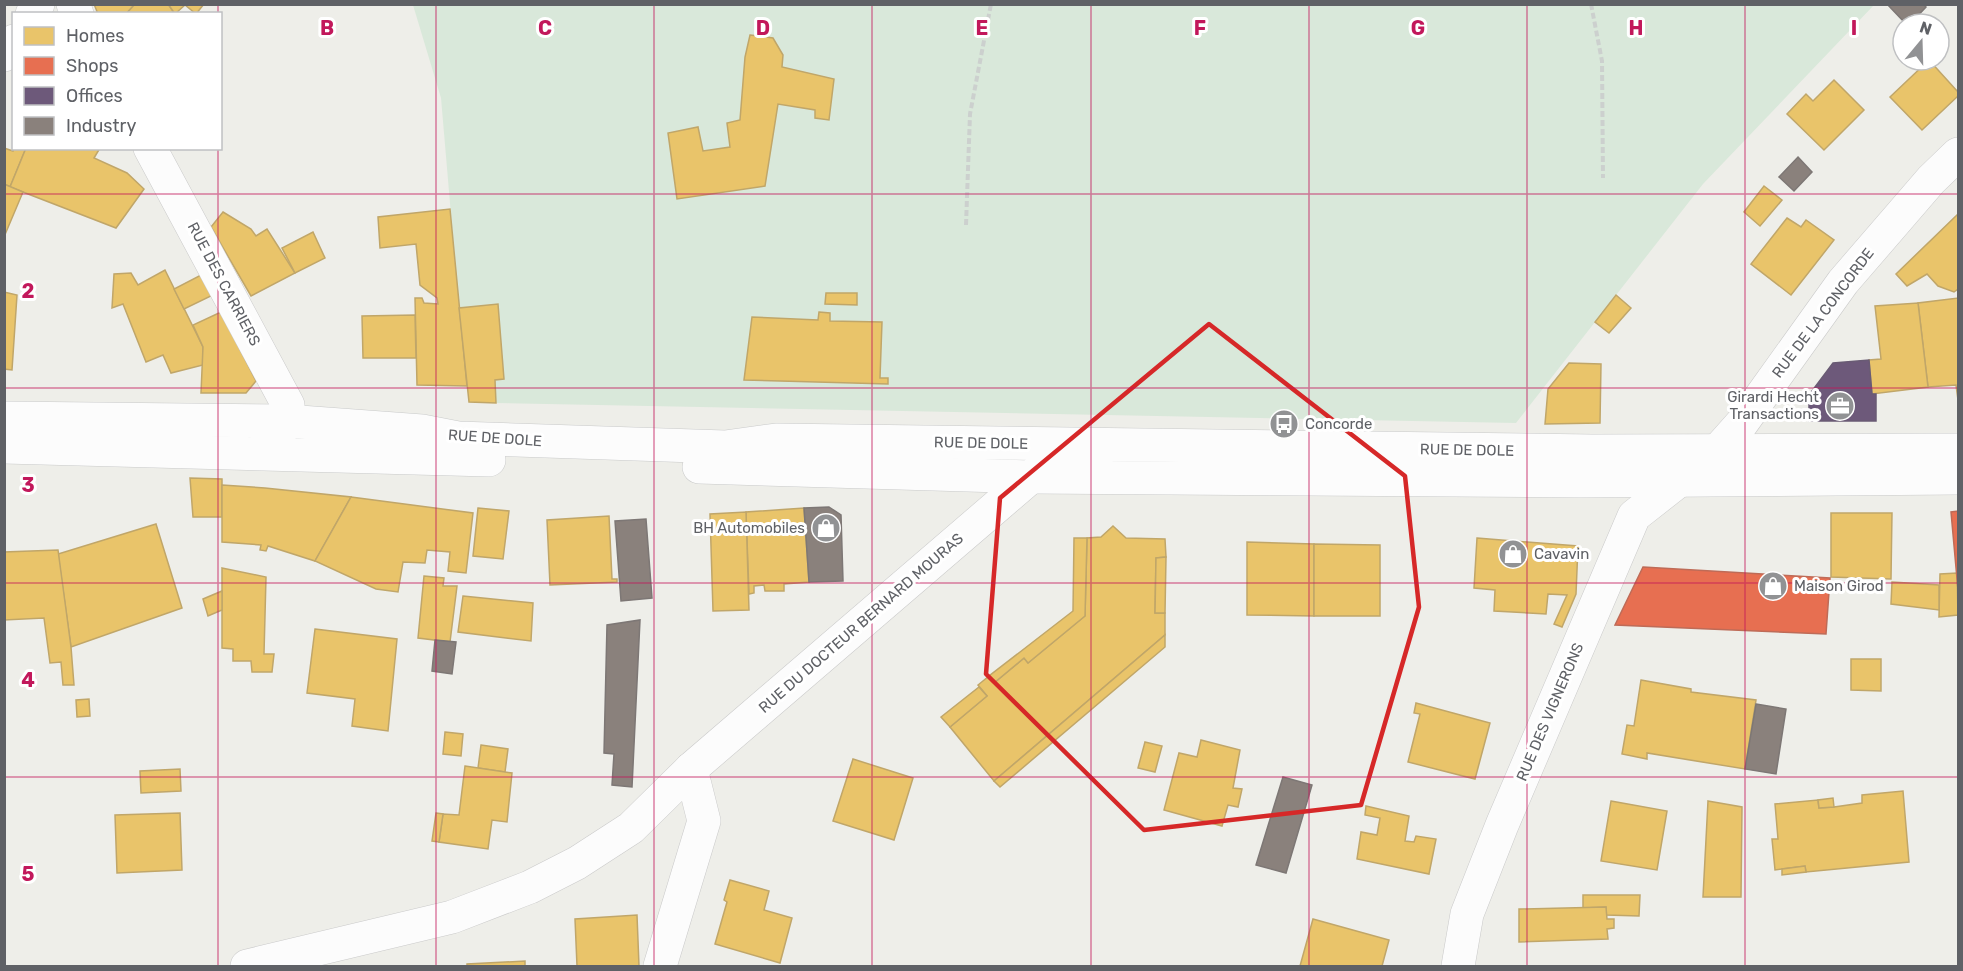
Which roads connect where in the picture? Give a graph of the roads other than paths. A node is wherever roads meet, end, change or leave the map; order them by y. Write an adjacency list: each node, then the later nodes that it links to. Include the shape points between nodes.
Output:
1 (151, 150): 4 (main road, RUE DES CARRIERS, via 288,405)
2 (1959, 154): 8 (main road, RUE DE LA CONCORDE, via 1930,180 1843,282 1742,423)
3 (4, 418): 4 (main road, RUE DE DOLE)
4 (286, 421): 5 (main road, RUE DE DOLE, via 422,431 458,438 725,447 776,440); 7 (main road, via 282,429 266,438 111,435)
5 (1148, 446): 8 (main road, RUE DE DOLE); 10 (main road, RUE DU DOCTEUR BERNARD MOURAS, via 1066,456 1046,464)
6 (4, 447): 7 (main road, RUE DE DOLE)
7 (100, 448): 10 (main road, RUE DE DOLE)
8 (1718, 450): 9 (main road, RUE DE DOLE); 12 (main road, RUE DE LA CONCORDE)
9 (1959, 450)
10 (1031, 477): 12 (main road, RUE DE DOLE); 13 (main road, RUE DU DOCTEUR BERNARD MOURAS)
11 (1959, 478): 12 (main road, RUE DE DOLE)
12 (1681, 480): 16 (main road, RUE DES VIGNERONS, via 1634,516 1484,869 1467,914)
13 (691, 769): 14 (main road, RUE DU DOCTEUR BERNARD MOURAS, via 631,828 530,887 452,917); 15 (main road, via 704,821)
14 (247, 966)
15 (660, 966)
16 (1458, 966)

